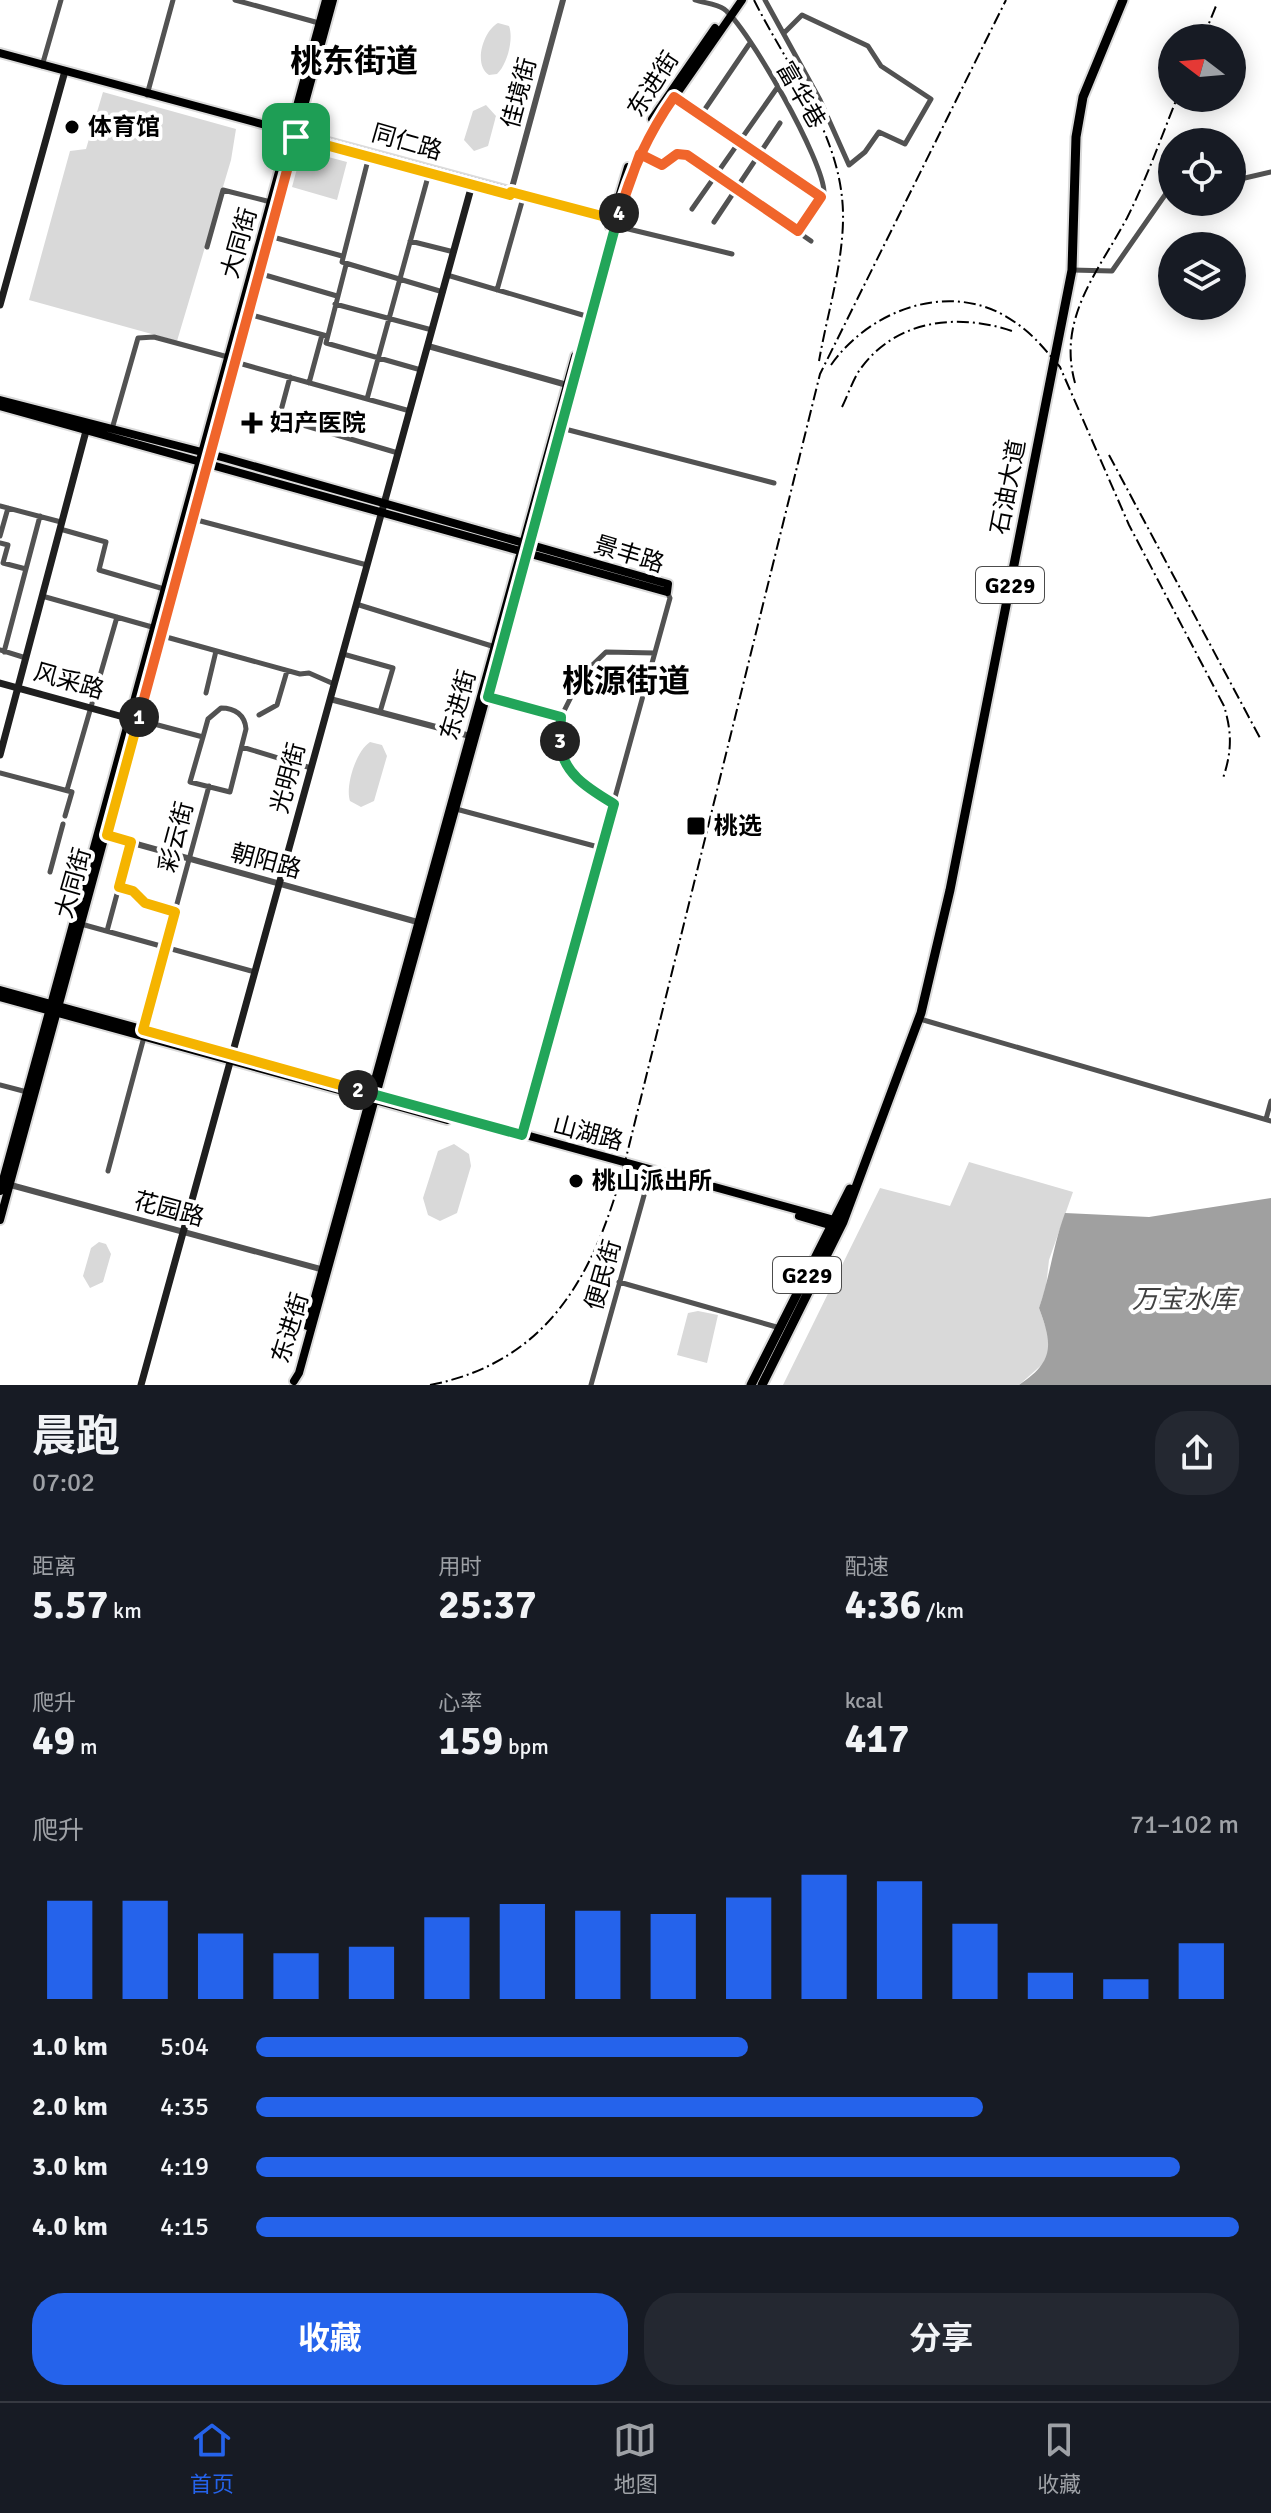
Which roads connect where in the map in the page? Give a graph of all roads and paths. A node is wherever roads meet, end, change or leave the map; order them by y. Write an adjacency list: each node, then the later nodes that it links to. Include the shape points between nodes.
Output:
1 (61, 0): 15 (street)
2 (173, 0): 18 (street)
3 (235, 0): 11 (street)
4 (326, 0): 11 (main road, 大同街)
5 (333, 0): 22 (main road, 大同街)
6 (563, 0): 33 (street, 佳境街)
7 (695, 0): 10 (street)
8 (765, 0): 12 (street)
9 (1123, 0): 50 (highway, 石油大道 / G229, via 1083,97 1076,137)
10 (734, 6): 13 (street, 富华巷); 19 (main road, 东进街); 39 (main road, 东进街, via 649,124 624,176)
11 (320, 24): 22 (main road, 大同街)
12 (784, 33): 12 (street, via 849,165 879,132 905,144 931,99 881,66 868,46 802,15)
13 (750, 43): 17 (street, 富华巷); 20 (street)
14 (0, 55): 15 (main road, 同仁路)
15 (42, 66): 16 (main road, 同仁路)
16 (65, 72): 18 (main road, 同仁路); 58 (main road)
17 (777, 88): 23 (street); 34 (street, 富华巷, via 815,156 825,189)
18 (147, 95): 22 (main road, 同仁路)
19 (674, 97): 20 (street); 24 (main road, 东进街)
20 (701, 115): 23 (street)
21 (780, 123): 25 (street)
22 (293, 134): 26 (main road, 同仁路); 31 (main road, 同仁路); 36 (main road, 大同街); 42 (main road, 大同街)
23 (739, 140): 25 (street); 29 (street)
24 (640, 154): 29 (street, via 662,165 682,153); 39 (main road, 东进街)
25 (760, 154): 32 (street); 34 (street)
26 (369, 156): 28 (main road, 同仁路); 48 (street)
27 (1271, 172): 30 (street)
28 (429, 173): 31 (main road, 同仁路); 43 (street)
29 (716, 175): 32 (street); 38 (street)
30 (1246, 178)
31 (473, 183): 33 (main road, 同仁路); 46 (main road, 光明街)
32 (736, 189): 40 (street); 41 (street)
33 (511, 193): 35 (main road, 同仁路); 39 (main road, 同仁路)
34 (821, 197): 41 (street)
35 (523, 198): 39 (main road, 同仁路); 54 (street)
36 (271, 202): 45 (street, via 223,190); 66 (main road, 大同街)
37 (1158, 205): 50 (street, via 1112,271)
38 (692, 209)
39 (614, 222): 47 (street); 60 (main road, 东进街); 75 (main road, 东进街)
40 (714, 222)
41 (798, 231): 44 (street)
42 (269, 236): 48 (street); 51 (main road, 大同街)
43 (410, 241): 46 (street); 53 (street)
44 (811, 241)
45 (207, 247)
46 (454, 252): 52 (main road, 光明街)
47 (732, 254)
48 (342, 256): 49 (street)
49 (346, 265): 53 (street); 56 (street)
50 (1072, 270): 148 (highway, 石油大道 / G229, via 950,890)
51 (258, 273): 56 (street); 59 (main road, 大同街)
52 (447, 275): 54 (street); 55 (main road, 光明街)
53 (399, 280): 55 (street); 61 (street)
54 (496, 290): 60 (street)
55 (443, 292): 62 (main road, 光明街)
56 (337, 296): 57 (street)
57 (335, 304): 61 (street); 63 (street)
58 (0, 305)
59 (248, 314): 63 (street); 66 (main road, 大同街)
60 (586, 316): 70 (main road, 东进街)
61 (389, 319): 62 (street); 65 (street)
62 (432, 330): 64 (main road, 光明街)
63 (324, 336): 65 (street, via 326,343); 69 (street)
64 (428, 346): 67 (main road, 光明街); 70 (street)
65 (378, 358): 67 (street); 71 (street)
66 (231, 359): 68 (street); 76 (street, via 154,337 138,338); 79 (main road, 大同街)
67 (421, 370): 74 (main road, 光明街)
68 (290, 377): 69 (street); 78 (street, via 279,418)
69 (309, 383): 71 (street)
70 (567, 385): 75 (main road, 东进街)
71 (367, 399): 74 (street)
72 (0, 400): 76 (main road, 景丰路)
73 (0, 406): 77 (main road, 景丰路)
74 (410, 411): 78 (main road, 光明街)
75 (558, 427): 81 (street); 90 (main road, 东进街)
76 (111, 430): 79 (main road, 景丰路)
77 (86, 431): 80 (main road, 景丰路); 87 (main road)
78 (398, 453): 84 (main road, 光明街)
79 (206, 454): 80 (main road, 大同街); 84 (main road, 景丰路)
80 (203, 464): 84 (main road, 景丰路); 86 (main road, 大同街); 93 (main road, 大同街)
81 (774, 483)
82 (0, 506): 83 (street)
83 (8, 508): 85 (street); 88 (street)
84 (383, 508): 90 (main road, 景丰路); 91 (main road, 光明街)
85 (40, 516): 87 (street); 92 (street)
86 (193, 519): 91 (street); 99 (main road, 大同街)
87 (60, 525): 93 (street, via 106,542 99,570); 95 (main road)
88 (0, 536)
89 (0, 543): 92 (street, via 8,545 3,563)
90 (526, 549): 94 (main road, 景丰路); 100 (main road, 东进街); 111 (main road, 东进街)
91 (367, 565): 96 (main road, 光明街)
92 (26, 569): 101 (street)
93 (164, 589): 98 (main road, 大同街)
94 (667, 592): 103 (street, via 670,598)
95 (42, 596): 97 (street); 105 (main road)
96 (356, 604): 100 (street); 104 (main road, 光明街)
97 (117, 617): 98 (street); 113 (street)
98 (151, 630): 99 (street); 117 (main road, 大同街)
99 (161, 636): 102 (street); 118 (main road, 大同街)
100 (495, 647): 119 (main road, 东进街)
101 (2, 651): 105 (street)
102 (216, 651): 106 (street); 110 (street)
103 (655, 653): 116 (street, via 606,652 582,675); 128 (street)
104 (343, 654): 108 (main road, 光明街); 114 (street, via 393,668)
105 (26, 658): 109 (main road)
106 (287, 671): 108 (street); 115 (street, via 277,705)
107 (0, 683): 109 (main road, 风采路)
108 (334, 684): 112 (main road, 光明街)
109 (18, 688): 113 (main road, 风采路); 121 (main road)
110 (206, 693)
111 (488, 697): 116 (street); 129 (main road, 东进街)
112 (330, 699): 114 (street); 124 (main road, 光明街)
113 (89, 708): 117 (main road, 风采路); 127 (street)
114 (380, 712): 119 (street)
115 (259, 715)
116 (561, 717): 128 (street, via 565,762 581,784)
117 (127, 718): 132 (main road, 大同街)
118 (139, 720): 120 (street); 132 (main road, 大同街)
119 (470, 736): 140 (main road, 东进街)
120 (203, 737): 122 (street, via 208,719 221,708 237,712 249,720); 126 (street, via 190,782)
121 (2, 740): 123 (main road)
122 (242, 747): 124 (street); 126 (street, via 230,792)
123 (0, 755)
124 (311, 768): 137 (main road, 光明街)
125 (0, 773): 127 (street)
126 (209, 786): 135 (street, 彩云街)
127 (67, 790): 130 (street, via 72,792)
128 (614, 804): 134 (street)
129 (456, 809): 134 (street); 140 (main road, 东进街)
130 (65, 816)
131 (63, 824): 136 (street)
132 (102, 834): 133 (street, 朝阳路); 141 (main road, 大同街); 147 (main road, 大同街)
133 (131, 842): 135 (street, 朝阳路); 138 (street)
134 (602, 848): 156 (street)
135 (189, 858): 137 (street, 朝阳路); 139 (street, 彩云街)
136 (50, 872)
137 (279, 883): 140 (street, 朝阳路); 144 (main road, 光明街)
138 (119, 887): 139 (street, via 145,903); 142 (street)
139 (175, 912): 143 (street, 彩云街)
140 (422, 923): 153 (main road, 东进街)
141 (81, 924): 142 (street); 147 (main road, 大同街)
142 (107, 931): 143 (street)
143 (165, 947): 144 (street); 149 (street, 彩云街)
144 (255, 972): 150 (main road, 光明街)
145 (0, 990): 147 (main road, 山湖路)
146 (0, 997): 147 (main road, 山湖路)
147 (54, 1009): 149 (main road, 山湖路); 152 (main road, 大同街); 159 (main road, 大同街)
148 (919, 1018): 155 (street); 161 (highway, 石油大道 / G229)
149 (143, 1034): 150 (main road, 山湖路); 157 (street, 彩云街)
150 (231, 1057): 153 (main road, 山湖路); 162 (main road, 光明街)
151 (0, 1085): 152 (street)
152 (27, 1092): 159 (main road, 大同街)
153 (373, 1097): 156 (main road, 山湖路); 158 (main road, 山湖路); 163 (main road, 东进街)
154 (1271, 1101): 155 (street)
155 (1268, 1120)
156 (522, 1135): 161 (main road, 山湖路)
157 (108, 1171)
158 (650, 1174): 161 (main road, 山湖路); 164 (street, 便民街)
159 (3, 1185): 160 (main road, 大同街); 162 (street, 花园路)
160 (0, 1220)
161 (837, 1224): 165 (highway, 石油大道 / G229); 170 (highway, 石油大道 / G229)
162 (183, 1232): 163 (street, 花园路); 167 (main road, 光明街)
163 (325, 1270): 166 (main road, 东进街)
164 (619, 1282): 165 (street); 168 (street, 便民街)
165 (781, 1329): 169 (highway, 石油大道 / G229)
166 (293, 1383)
167 (141, 1385)
168 (591, 1385)
169 (751, 1385)
170 (762, 1385)

